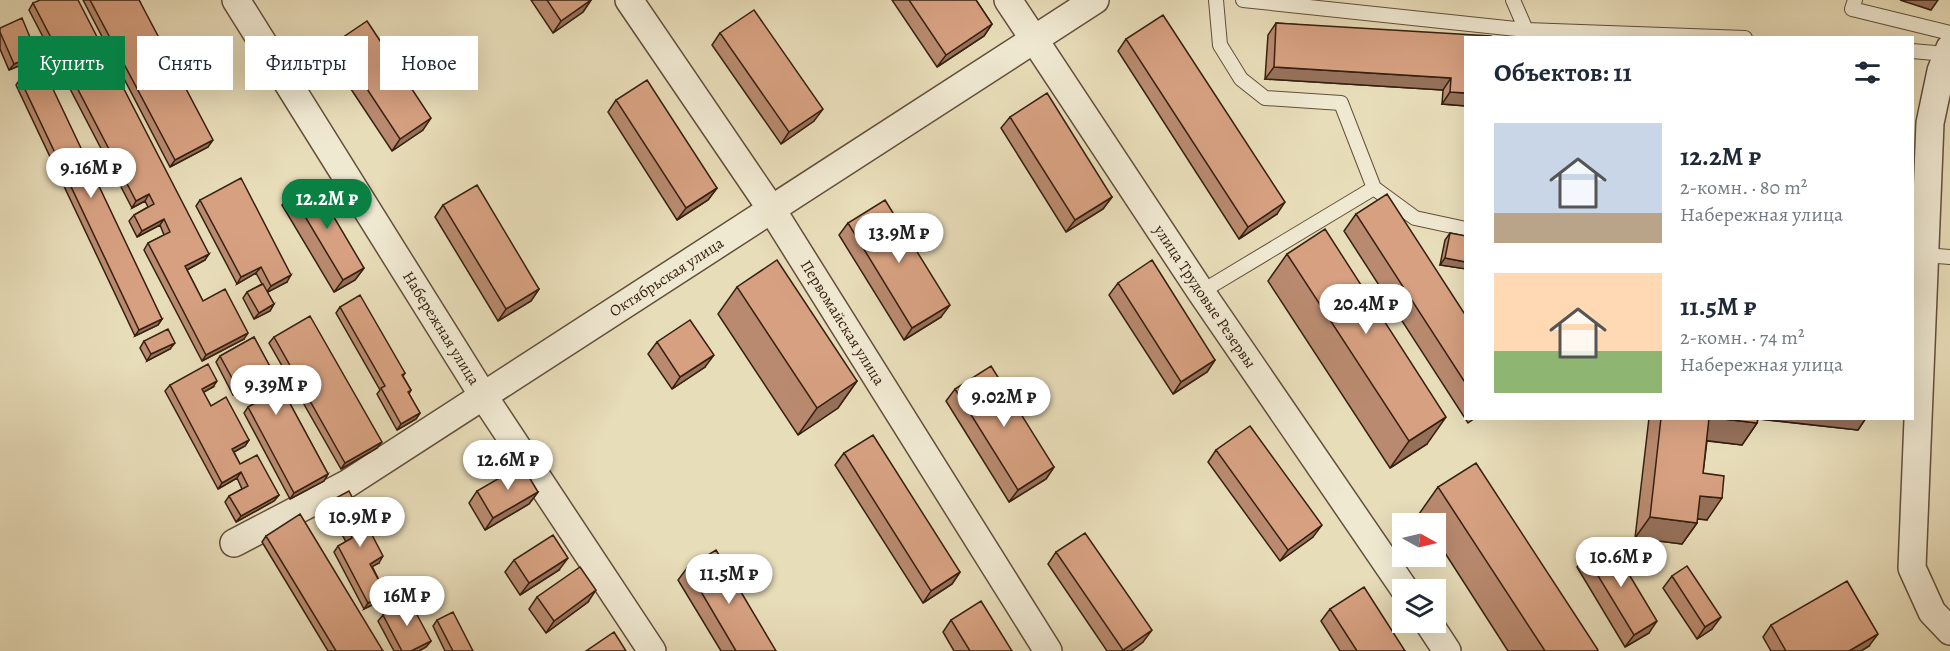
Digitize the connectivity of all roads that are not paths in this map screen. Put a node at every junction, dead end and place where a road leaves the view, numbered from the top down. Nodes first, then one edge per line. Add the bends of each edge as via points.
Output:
1 (236, 0) edge
2 (629, 0) edge
3 (1008, 0) edge
4 (1095, 0) edge
5 (1216, 0) edge
6 (1246, 0) edge
7 (1513, 0) edge
8 (1855, 0) edge
9 (1526, 30) junction
10 (1690, 36) edge
11 (1033, 40) junction
12 (1949, 45) edge
13 (1914, 51) edge
14 (1920, 178) edge
15 (1374, 188) junction
16 (772, 210) junction
17 (1464, 229) edge
18 (1937, 256) edge
19 (1201, 292) junction
20 (484, 397) junction
21 (234, 543) dead end
22 (1397, 579) edge
23 (1950, 631) edge
24 (1435, 633) edge
25 (1950, 645) edge
26 (652, 651) edge
27 (1048, 651) edge
28 (1447, 651) edge
29 (1941, 651) edge

1 - 20 street, Набережная улица
2 - 16 street, Первомайская улица
3 - 11 street, улица Трудовые Резервы
4 - 11 street, Октябрьская улица
5 - 15 lane via 1220,45 1241,79 1265,98 1341,103
6 - 9 lane
7 - 9 lane
8 - 12 lane via 1852,9
9 - 10 lane
11 - 16 street, Октябрьская улица
11 - 19 street, улица Трудовые Резервы
12 - 13 lane
12 - 14 street
14 - 18 street
15 - 17 lane via 1416,218
15 - 19 lane
16 - 20 street, Октябрьская улица
16 - 27 street, Первомайская улица
18 - 23 street via 1912,568 1932,612
19 - 22 street, улица Трудовые Резервы
20 - 21 street, Октябрьская улица via 347,484
20 - 26 street, Набережная улица
24 - 28 street
25 - 29 street

